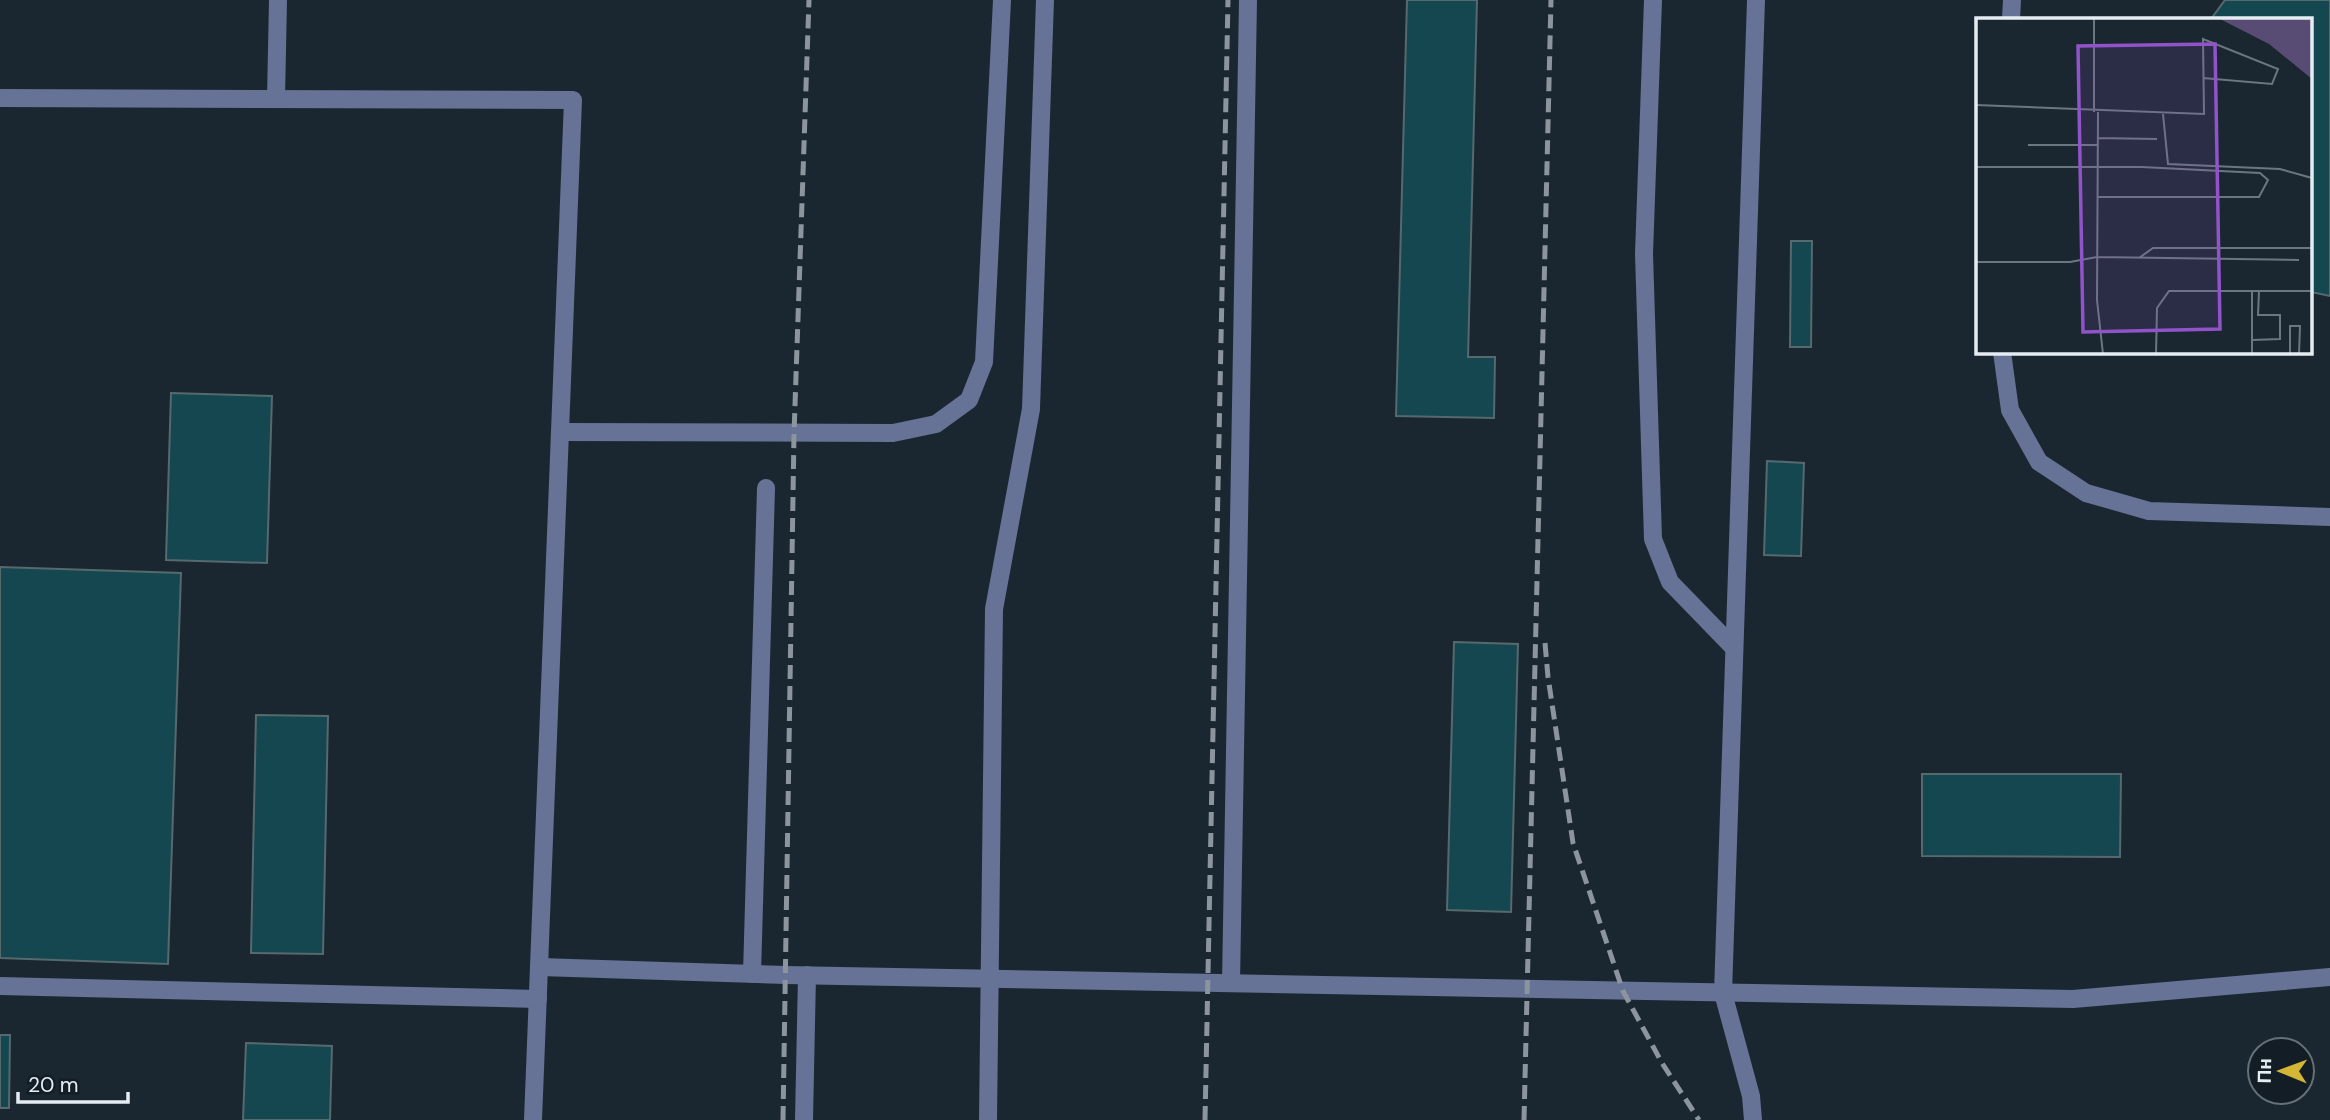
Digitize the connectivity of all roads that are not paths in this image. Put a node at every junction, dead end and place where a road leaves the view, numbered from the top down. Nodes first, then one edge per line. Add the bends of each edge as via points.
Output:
1 (278, 0) edge
2 (1002, 0) edge
3 (1045, 0) edge
4 (1248, 0) edge
5 (1653, 0) edge
6 (1756, 0) edge
7 (2012, 0) edge
8 (2011, 18) edge
9 (0, 98) edge
10 (276, 99) junction
11 (2002, 354) edge
12 (561, 432) junction
13 (766, 488) dead end
14 (2330, 517) edge
15 (1734, 648) junction
16 (540, 967) junction
17 (752, 974) junction
18 (807, 975) junction
19 (2330, 977) edge
20 (991, 978) junction
21 (1231, 983) junction
22 (0, 986) edge
23 (1723, 993) junction
24 (538, 999) junction
25 (533, 1120) edge
26 (804, 1120) edge
27 (988, 1120) edge
28 (1753, 1120) edge

1 - 10 lane
2 - 12 lane via 984,362 969,400 936,424 892,433
3 - 20 lane via 1031,409 994,609
4 - 21 lane
5 - 15 lane via 1644,254 1653,539 1670,582
6 - 15 lane
7 - 8 lane
9 - 10 lane
10 - 12 lane via 573,100
11 - 14 lane via 2010,410 2039,462 2086,494 2149,511
12 - 16 lane
13 - 17 lane
15 - 23 lane
16 - 17 lane
16 - 24 lane
17 - 18 lane
18 - 20 lane
18 - 26 lane
19 - 23 lane via 2073,999
20 - 21 lane
20 - 27 lane
21 - 23 lane
22 - 24 lane
23 - 28 lane
24 - 25 lane

